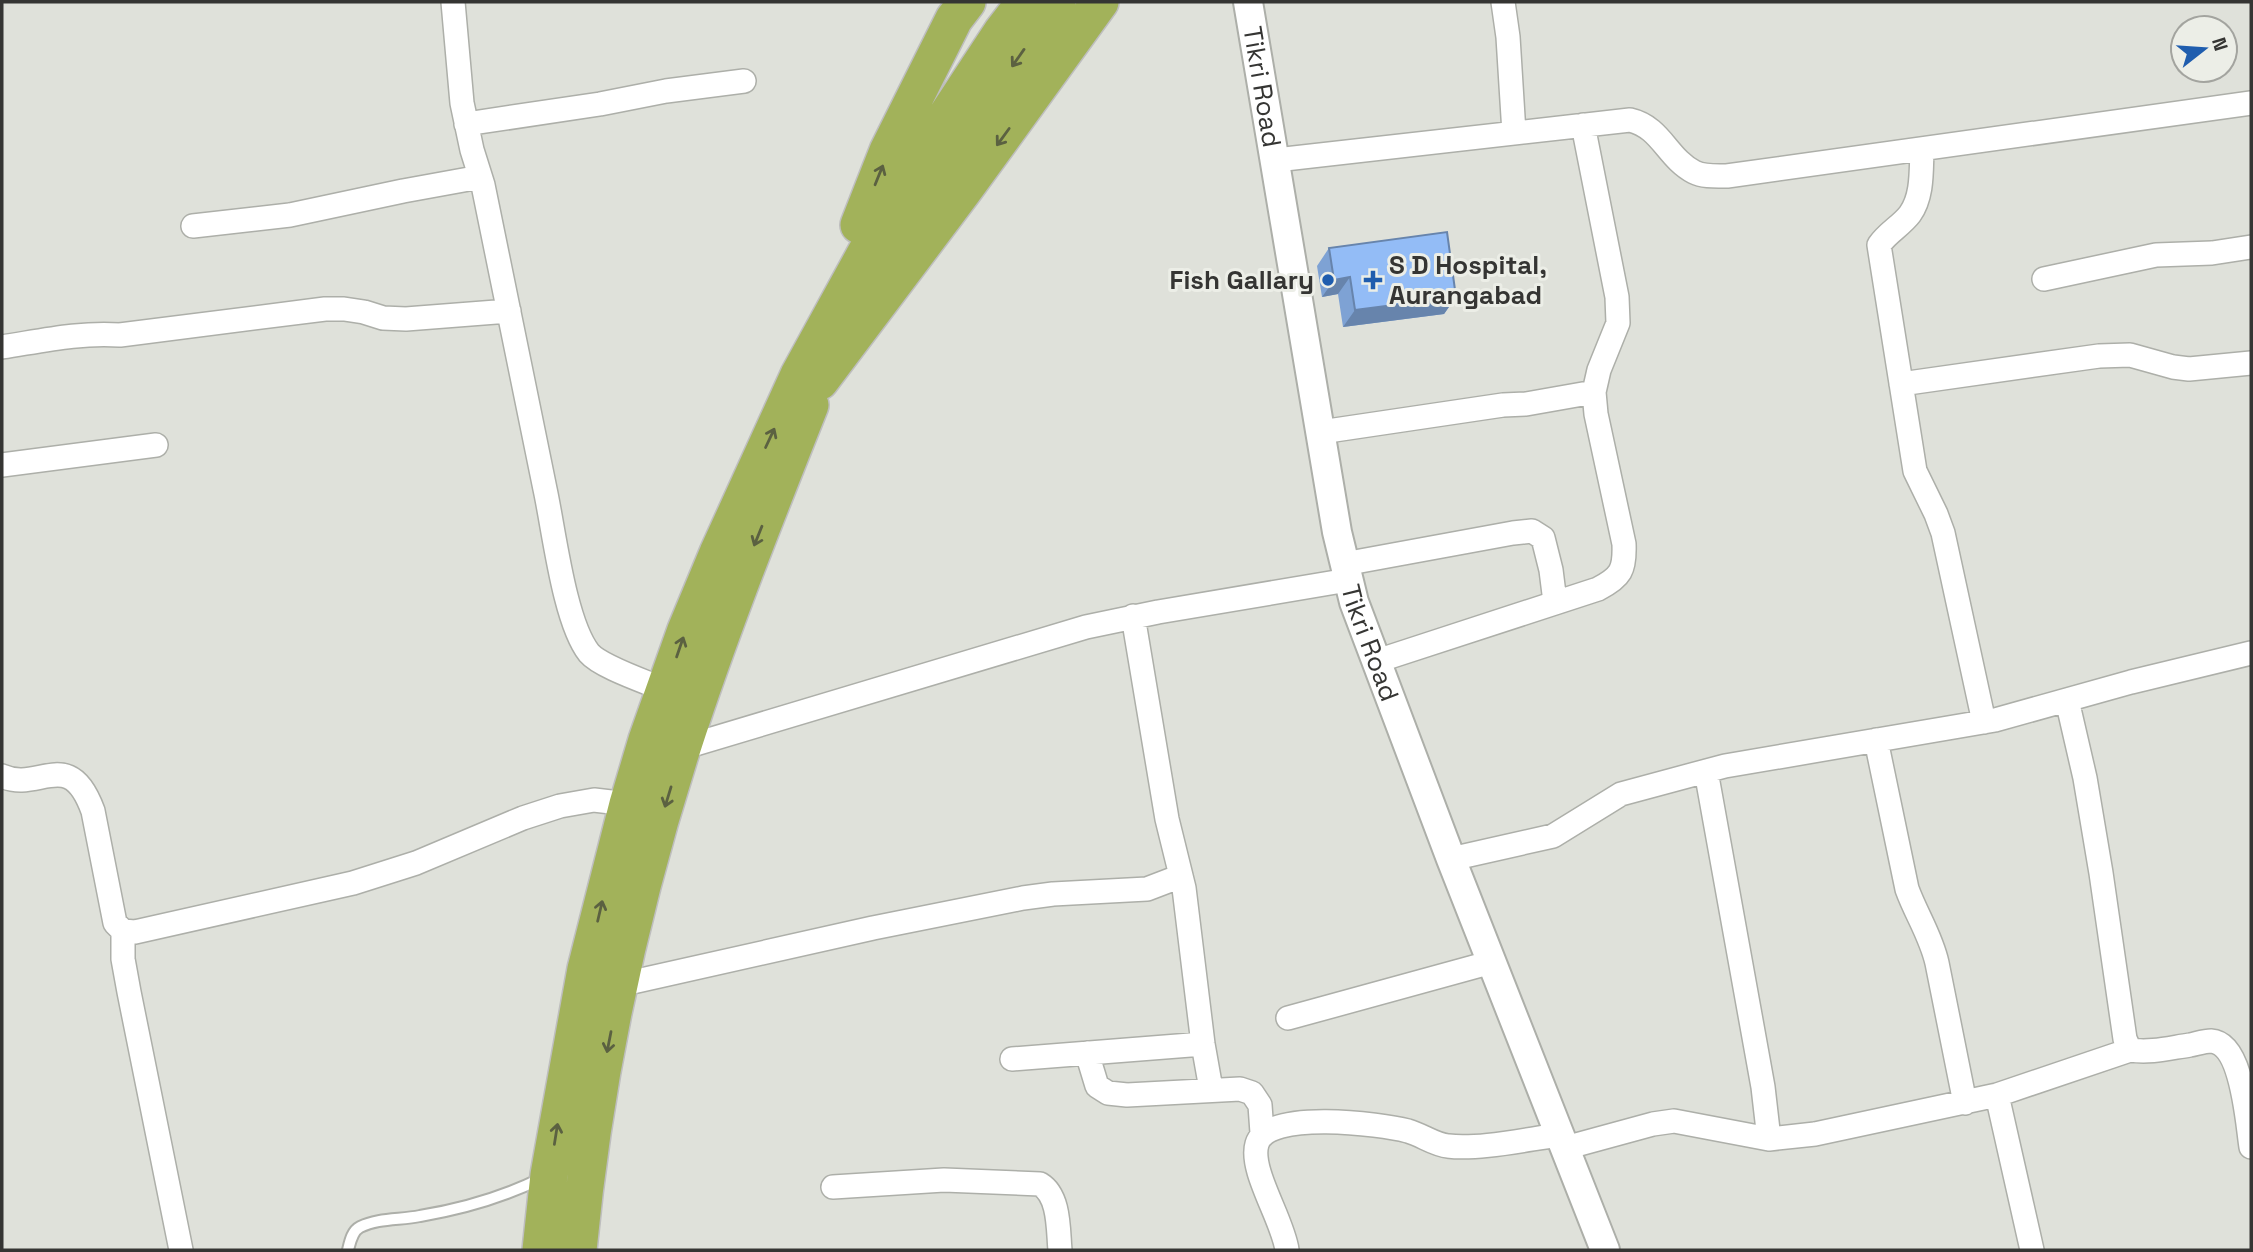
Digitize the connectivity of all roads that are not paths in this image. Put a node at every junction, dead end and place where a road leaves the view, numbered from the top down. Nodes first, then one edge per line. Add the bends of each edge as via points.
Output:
1 (453, 2) edge
2 (967, 2) edge
3 (1025, 2) edge
4 (1057, 2) edge
5 (1100, 2) edge
6 (1248, 2) edge
7 (1503, 2) edge
8 (744, 81) dead end
9 (2251, 103) edge
10 (466, 124) junction
11 (1583, 125) junction
12 (1514, 133) junction
13 (1922, 149) junction
14 (1276, 160) junction
15 (480, 177) junction
16 (193, 226) dead end
17 (2251, 247) edge
18 (2043, 279) dead end
19 (509, 311) junction
20 (2, 347) edge
21 (2251, 363) edge
22 (809, 378) junction
23 (1901, 384) junction
24 (1594, 392) junction
25 (1321, 432) junction
26 (156, 445) dead end
27 (2, 466) edge
28 (1346, 572) junction
29 (1555, 602) junction
30 (1133, 616) junction
31 (2251, 653) edge
32 (1377, 662) junction
33 (665, 690) junction
34 (2067, 700) junction
35 (1984, 722) junction
36 (1876, 740) junction
37 (682, 748) junction
38 (1706, 771) junction
39 (2, 776) edge
40 (628, 804) junction
41 (1451, 859) junction
42 (1181, 876) junction
43 (123, 931) junction
44 (1492, 962) junction
45 (619, 985) junction
46 (1288, 1018) dead end
47 (1203, 1044) junction
48 (2130, 1050) junction
49 (1087, 1053) junction
50 (1012, 1059) dead end
51 (1211, 1089) junction
52 (1997, 1095) junction
53 (1965, 1103) junction
54 (1262, 1133) junction
55 (1769, 1139) junction
56 (1562, 1141) junction
57 (2251, 1147) edge
58 (549, 1175) junction
59 (832, 1187) dead end
60 (181, 1250) edge
61 (348, 1250) edge
62 (541, 1250) edge
63 (578, 1250) edge
64 (1060, 1250) edge
65 (1287, 1250) edge
66 (1605, 1250) edge
67 (2032, 1250) edge

1 - 10 street
22 -> 2 highway via 888,151 954,19
3 - 22 highway via 913,167
4 -> 22 highway
5 -> 22 highway via 963,191
6 - 14 street, Tikri Road
7 - 12 street
8 - 10 street
9 - 13 street
10 - 15 street
11 - 12 street
11 - 13 street via 1642,122 1677,159 1694,172 1709,176
11 - 24 street via 1617,297 1618,323
12 - 14 street
13 - 23 street via 1920,183 1911,213 1879,245
14 - 25 street, Tikri Road
15 - 16 street via 303,213
15 - 19 street
17 - 18 street via 2156,255
19 - 20 street via 406,319 325,309
19 - 33 street via 556,550 580,636 590,654 602,663
21 - 23 street via 2189,369 2130,355 2099,356
33 -> 22 highway via 718,553
22 -> 37 highway
23 - 35 street via 1915,471 1942,533
24 - 25 street
24 - 29 street via 1625,563 1616,580
25 - 28 street, Tikri Road
26 - 27 street
28 - 29 street via 1532,531 1543,538
28 - 30 street
28 - 32 street, Tikri Road
29 - 32 street
30 - 37 street
30 - 42 street
31 - 34 street
32 - 41 street, Tikri Road
33 - 40 highway
34 - 35 street
34 - 48 street via 2085,778
35 - 36 street
36 - 38 street
36 - 53 street via 1907,889 1932,941
37 -> 45 highway
38 - 41 street via 1621,794 1553,836
38 - 55 street
39 - 43 street via 10,780 65,776 87,794 111,909
40 - 43 street via 594,800 560,806 353,883 146,930
58 -> 40 highway via 586,969
41 - 44 street, Tikri Road
42 - 45 street via 1147,889 1023,898
42 - 47 street
43 - 60 street via 125,970
44 - 46 street
44 - 56 street, Tikri Road
45 -> 63 highway via 583,1193
47 - 49 street
47 - 51 street
48 - 52 street
48 - 57 street via 2146,1052 2212,1041 2225,1046 2240,1079
49 - 50 street
49 - 51 street via 1097,1086 1108,1093
51 - 54 street via 1252,1093 1260,1105
52 - 53 street
52 - 67 street
53 - 55 street
54 - 56 street via 1319,1121 1390,1127 1445,1146
54 - 65 street via 1256,1145 1261,1180
55 - 56 street via 1674,1121
56 - 66 street, Tikri Road
58 - 61 lane via 471,1206 357,1228
58 - 62 highway
59 - 64 street via 944,1180 1041,1184 1053,1200

